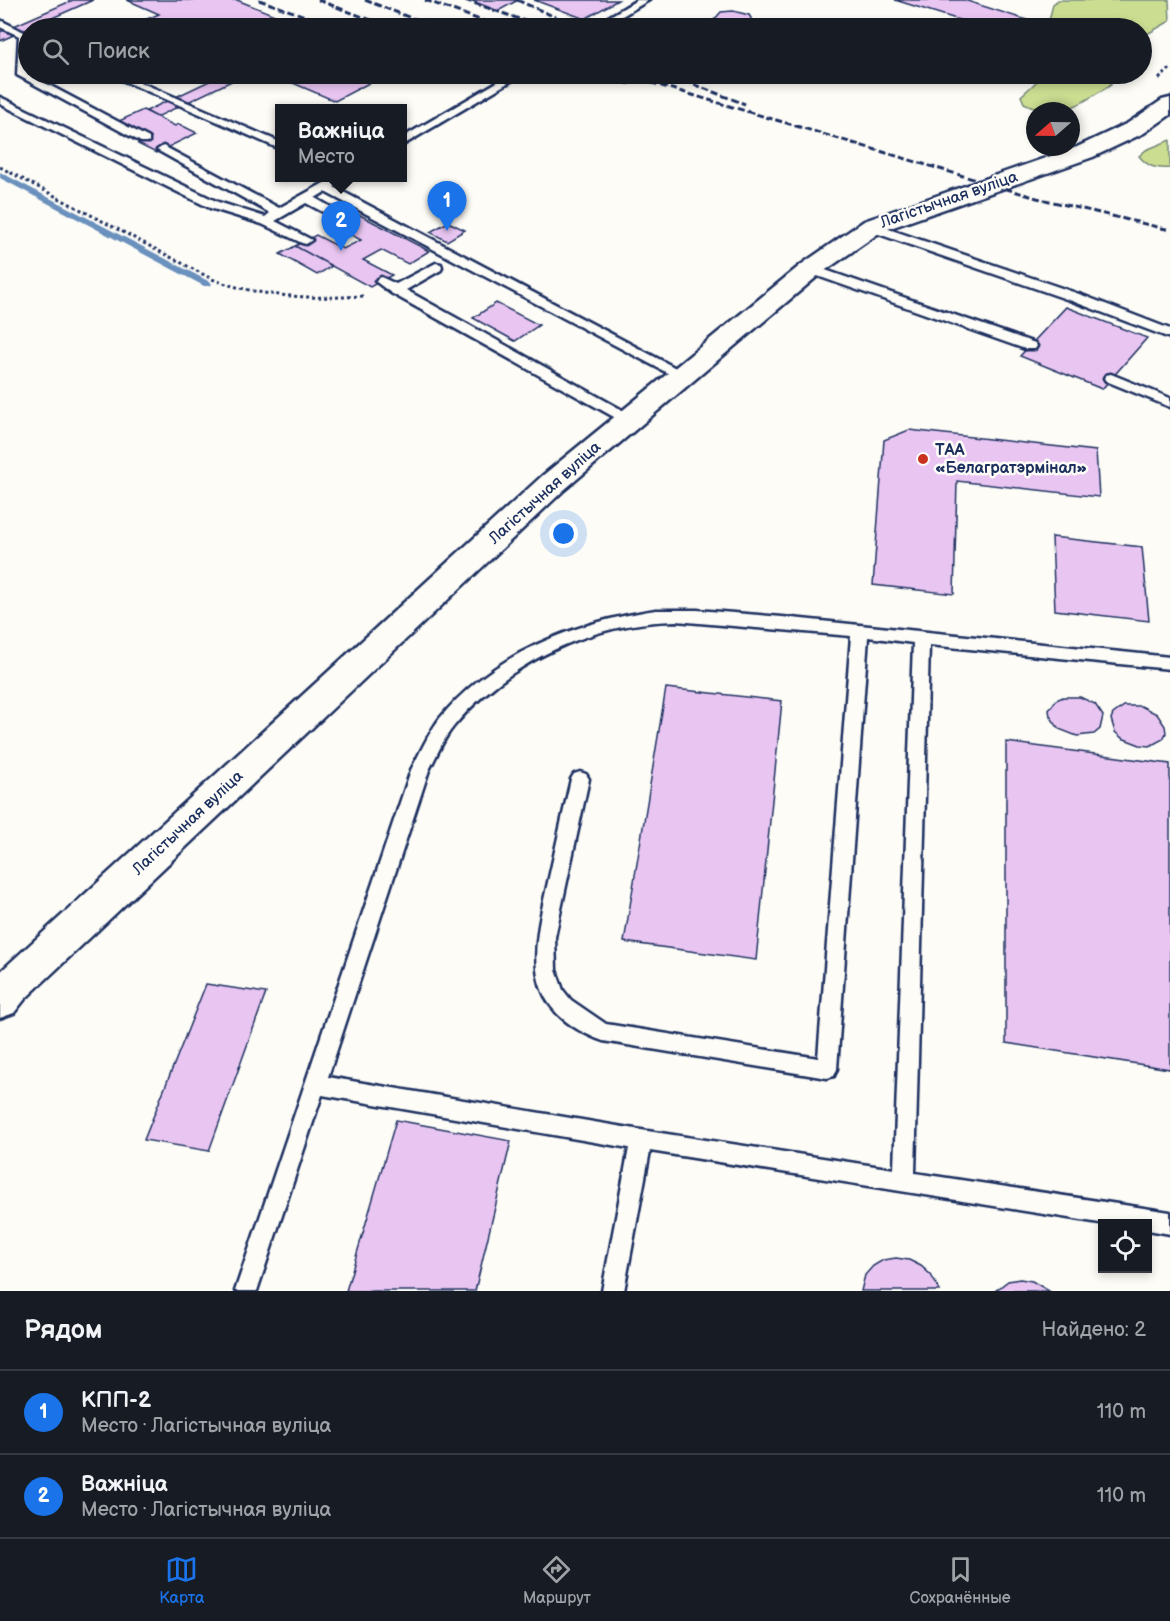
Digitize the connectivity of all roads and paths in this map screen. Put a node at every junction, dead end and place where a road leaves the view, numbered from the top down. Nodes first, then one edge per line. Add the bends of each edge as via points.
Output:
1 (644, 0) edge
2 (612, 18) edge
3 (0, 23) edge
4 (18, 31) edge
5 (41, 84) edge
6 (137, 84) edge
7 (501, 84) edge
8 (0, 100) edge
9 (1170, 105) edge
10 (407, 138) edge
11 (145, 140) dead end
12 (275, 144) edge
13 (163, 150) dead end
14 (0, 167) edge
15 (332, 182) edge
16 (324, 187) junction
17 (306, 198) junction
18 (279, 213) junction
19 (344, 218) dead end
20 (266, 221) junction
21 (871, 227) junction
22 (306, 240) dead end
23 (455, 256) junction
24 (419, 257) dead end
25 (436, 267) junction
26 (812, 269) junction
27 (381, 281) dead end
28 (396, 290) junction
29 (1170, 334) edge
30 (1030, 346) dead end
31 (682, 375) junction
32 (1111, 378) dead end
33 (1170, 403) edge
34 (628, 419) junction
35 (860, 630) junction
36 (921, 638) junction
37 (1170, 663) edge
38 (580, 779) dead end
39 (0, 1001) edge
40 (315, 1084) junction
41 (641, 1140) junction
42 (904, 1182) junction
43 (1170, 1223) edge
44 (246, 1291) edge
45 (614, 1291) edge

1 - 2 lane
3 - 4 lane
5 - 11 lane
6 - 12 lane
7 - 10 lane
8 - 20 lane via 214,205
9 - 21 street, Лагістычная вуліца via 1136,128 1085,152
13 - 18 lane
14 - 28 path via 236,290 313,300
15 - 16 lane
16 - 17 lane
16 - 23 lane
17 - 18 lane
17 - 19 lane
18 - 20 lane
20 - 22 lane
21 - 26 street, Лагістычная вуліца
21 - 29 lane
23 - 25 lane
23 - 31 lane
24 - 25 lane
25 - 28 lane
26 - 30 lane
26 - 31 street, Лагістычная вуліца
27 - 28 lane
28 - 34 lane
31 - 34 street, Лагістычная вуліца
32 - 33 lane
34 - 39 street, Лагістычная вуліца via 536,500
35 - 36 lane
35 - 38 lane via 827,1069 603,1032 579,1021 558,1003 547,980 543,957
35 - 40 lane via 656,616 569,638 495,676 446,724 420,770
36 - 37 lane
36 - 42 lane
40 - 41 lane
40 - 44 lane
41 - 42 lane
41 - 45 lane
42 - 43 lane

